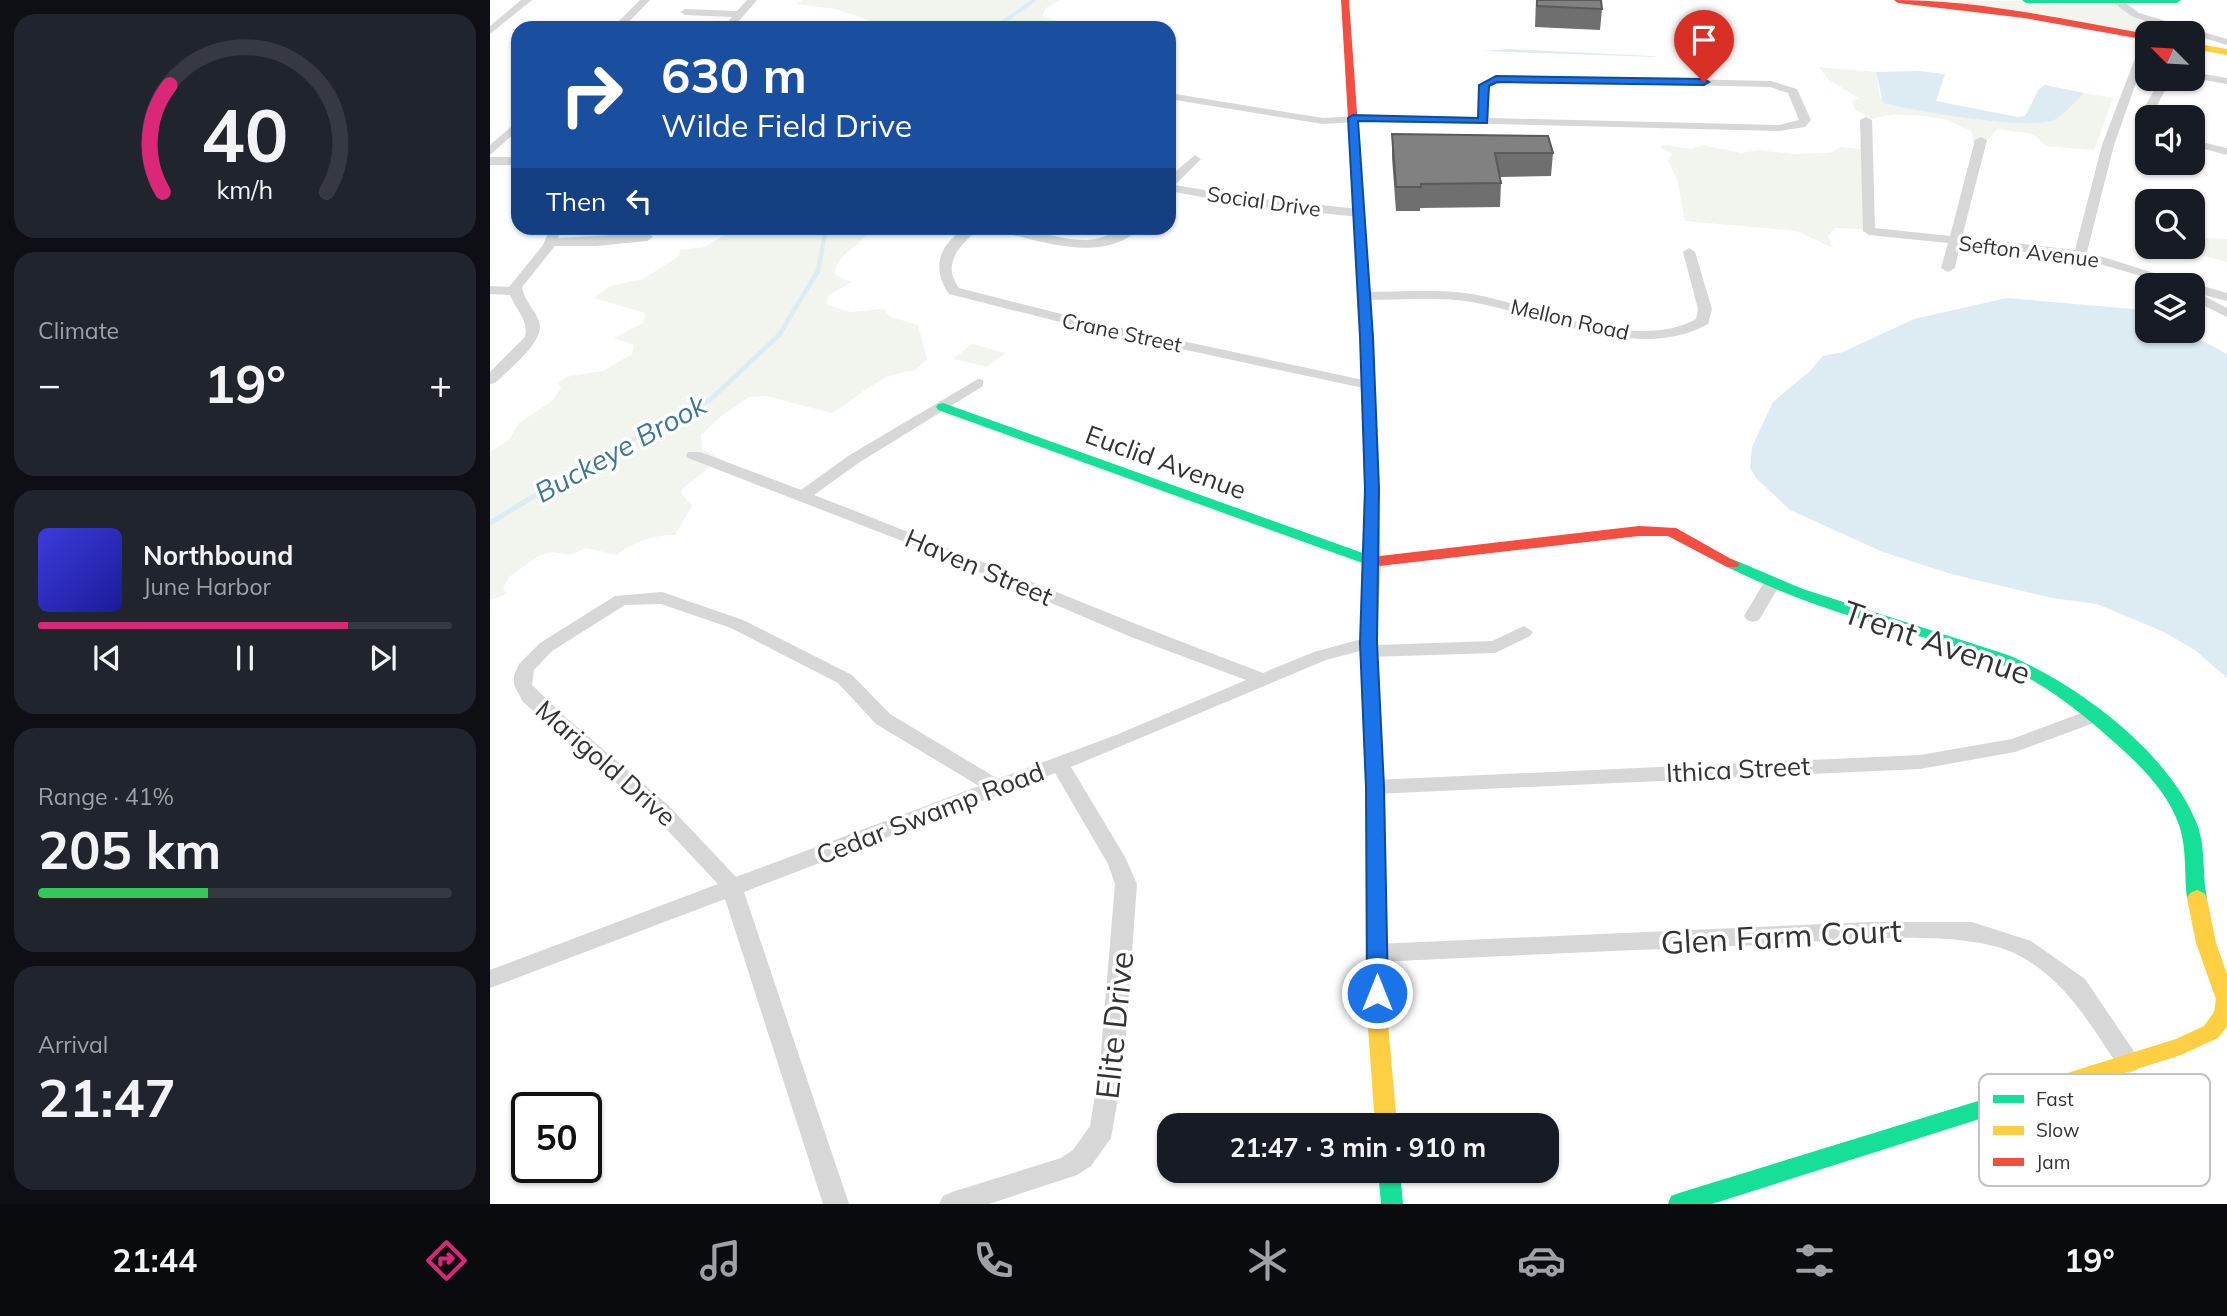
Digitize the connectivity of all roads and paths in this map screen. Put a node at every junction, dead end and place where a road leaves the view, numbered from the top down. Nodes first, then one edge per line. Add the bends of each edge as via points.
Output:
1 (527, 0) edge
2 (645, 0) edge
3 (752, 0) edge
4 (1338, 0) edge
5 (1345, 0) edge
6 (1898, 0) edge
7 (1949, 0) edge
8 (2026, 0) edge
9 (2162, 0) edge
10 (2177, 0) edge
11 (2118, 2) junction
12 (685, 12) dead end
13 (739, 14) junction
14 (2048, 20) junction
15 (2154, 20) joint
16 (624, 21) edge
17 (734, 21) edge
18 (490, 31) edge
19 (2135, 35) edge
20 (2227, 42) edge
21 (2205, 48) edge
22 (2227, 52) edge
23 (2135, 72) edge
24 (2205, 77) edge
25 (2227, 81) edge
26 (1176, 97) edge
27 (1353, 118) junction
28 (1866, 120) dead end
29 (1483, 121) junction
30 (511, 131) edge
31 (1981, 140) dead end
32 (2205, 146) edge
33 (490, 152) edge
34 (2227, 152) edge
35 (1195, 159) dead end
36 (490, 161) edge
37 (511, 161) edge
38 (1176, 183) edge
39 (1176, 190) edge
40 (1359, 213) junction
41 (554, 235) edge
42 (965, 235) edge
43 (1038, 235) edge
44 (1122, 235) edge
45 (647, 237) dead end
46 (552, 242) junction
47 (1956, 242) junction
48 (1689, 252) dead end
49 (2080, 254) junction
50 (1948, 268) dead end
51 (2142, 273) edge
52 (490, 290) edge
53 (515, 291) junction
54 (2205, 291) edge
55 (1364, 296) junction
56 (2227, 297) edge
57 (2205, 301) edge
58 (2227, 313) edge
59 (490, 380) edge
60 (978, 383) dead end
61 (1368, 385) junction
62 (943, 407) junction
63 (694, 455) dead end
64 (803, 496) junction
65 (1373, 562) junction
66 (1772, 583) junction
67 (1753, 616) dead end
68 (1524, 632) dead end
69 (1369, 647) junction
70 (1263, 680) junction
71 (2095, 715) junction
72 (1059, 764) junction
73 (1375, 787) junction
74 (997, 788) junction
75 (731, 887) junction
76 (1377, 953) junction
77 (490, 979) edge
78 (2129, 1063) junction
79 (2094, 1074) edge
80 (1979, 1110) edge
81 (1385, 1113) edge
82 (1390, 1183) edge
83 (836, 1204) edge
84 (952, 1204) edge
85 (1392, 1204) edge
86 (1679, 1204) edge

1 - 18 street
2 - 16 street
3 - 13 street
4 - 5 street
5 - 27 main road
6 - 14 main road
7 - 14 main road
8 - 11 main road
9 - 10 main road
9 - 11 main road
11 - 15 street via 2128,11
12 - 13 street
13 - 17 street
14 - 19 main road
15 - 20 street
21 - 22 main road
23 - 49 street via 2104,154
24 - 25 street
26 - 27 street via 1323,121
27 - 29 street
27 - 40 main road
28 - 47 street, Sefton Avenue via 1869,231
29 - 29 street via 1484,85 1505,78 1771,83 1793,91 1805,120 1801,125 1779,128
30 - 33 street
31 - 47 street
32 - 34 street
35 - 38 street, Social Drive
36 - 37 street
39 - 40 street, Social Drive
40 - 55 main road
41 - 46 street
42 - 61 street, Crane Street via 951,247 943,271 954,291 1046,316
43 - 44 street via 1087,244 1108,243
45 - 46 street
46 - 53 street
47 - 49 street, Sefton Avenue
47 - 50 street
48 - 55 street, Mellon Road via 1705,309 1703,321 1674,334 1591,328 1467,298
49 - 51 street, Sefton Avenue
52 - 53 street
53 - 59 street via 536,330
54 - 56 street
55 - 61 main road
57 - 58 street
60 - 62 street
61 - 65 main road
62 - 64 street
62 - 65 main road, Euclid Avenue
63 - 64 street, Haven Street
64 - 70 street, Haven Street via 1137,634
65 - 66 main road, Trent Avenue via 1660,530
65 - 69 main road
66 - 67 street
66 - 71 main road, Trent Avenue via 1994,655 2045,680
68 - 69 street, Cedar Swamp Road via 1495,648
69 - 70 street, Cedar Swamp Road via 1320,656
69 - 73 main road
70 - 72 street, Cedar Swamp Road
71 - 73 street, Ithica Street via 2015,745 1920,762
71 - 78 main road, Trent Avenue via 2158,775 2188,823 2206,943 2226,999 2224,1016 2211,1032
72 - 74 street, Cedar Swamp Road
72 - 84 street, Elite Drive via 1126,884 1102,1130 1082,1158 1068,1167
73 - 76 main road
74 - 75 street, Cedar Swamp Road
74 - 75 street, Marigold Drive via 883,719 845,679 820,665 737,624 678,602 650,597 621,600 538,654 525,668 523,685 566,731 702,848
75 - 77 street, Cedar Swamp Road
75 - 83 street
76 - 78 street, Glen Farm Court via 1870,931 1972,931 2023,947 2077,986
76 - 81 main road
78 - 79 main road, Trent Avenue
80 - 86 main road, Trent Avenue
82 - 85 main road

